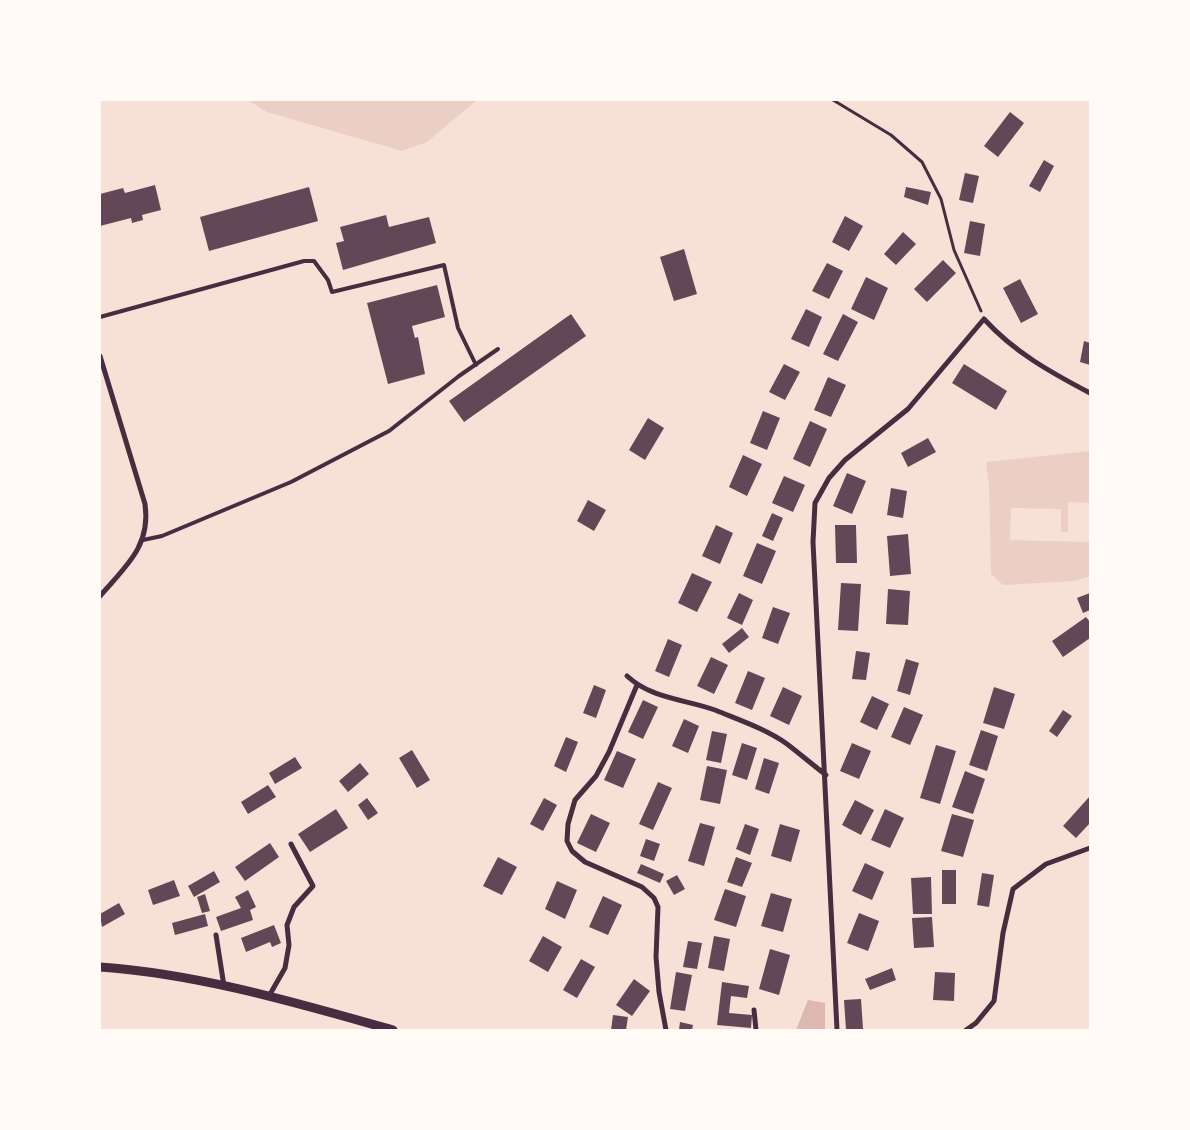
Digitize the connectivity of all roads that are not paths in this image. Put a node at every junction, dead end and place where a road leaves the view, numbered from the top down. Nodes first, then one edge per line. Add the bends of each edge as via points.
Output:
1 (100, 317) edge
2 (498, 349) dead end
3 (100, 356) edge
4 (476, 364) junction
5 (1090, 393) edge
6 (143, 540) junction
7 (100, 596) edge
8 (627, 676) dead end
9 (637, 685) junction
10 (826, 775) junction
11 (291, 844) dead end
12 (1090, 848) edge
13 (216, 935) dead end
14 (100, 967) edge
15 (224, 986) junction
16 (269, 996) junction
17 (754, 1010) dead end
18 (393, 1030) edge
19 (666, 1030) edge
20 (756, 1030) edge
21 (837, 1030) edge
22 (966, 1030) edge

1 - 4 lane via 304,261 314,261 321,267 332,292 444,265 458,328
2 - 4 lane
3 - 6 street via 145,504 147,520
4 - 6 lane via 389,431 291,482 162,536
5 - 10 street via 1039,366 1001,338 984,318 908,409 845,460 828,478 815,503 813,542
6 - 7 street
8 - 9 street
9 - 10 street via 664,698 712,709 762,729 786,743
9 - 19 street via 596,776 576,800 568,824 568,841 572,852 585,862 642,887 654,898 658,907 656,957 659,992
10 - 21 street
11 - 16 street via 313,886 294,907 287,925 289,945 285,968
12 - 22 street via 1046,864 1013,889 1003,933 994,1002
13 - 15 street
14 - 15 street via 134,969
15 - 16 street
16 - 18 street
17 - 20 street

